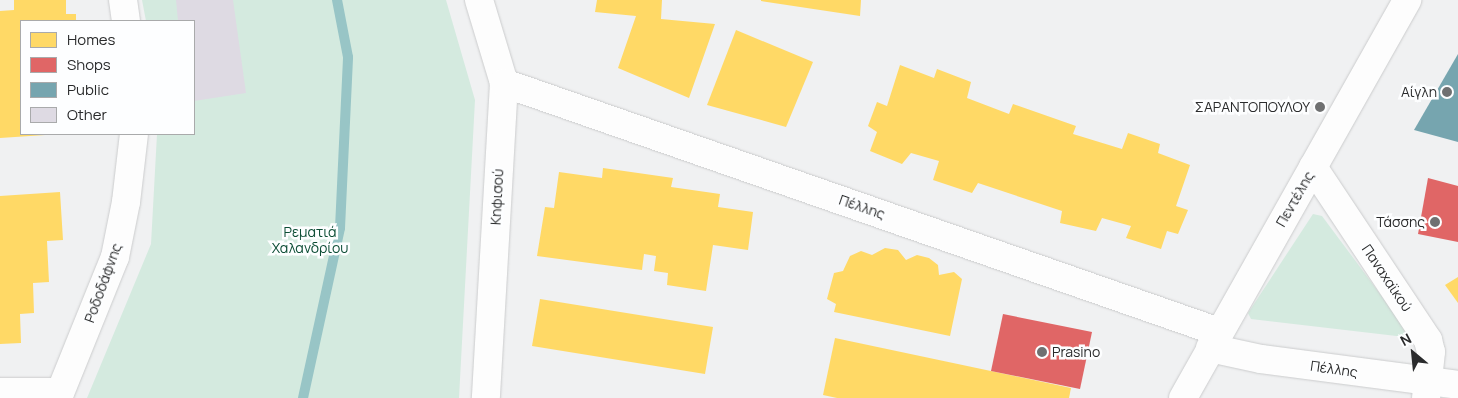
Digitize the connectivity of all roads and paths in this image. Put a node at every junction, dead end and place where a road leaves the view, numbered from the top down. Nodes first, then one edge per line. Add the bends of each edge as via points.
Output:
1 (123, 0) edge
2 (479, 0) edge
3 (1407, 0) edge
4 (126, 20) edge
5 (504, 83) junction
6 (134, 135) edge
7 (1313, 167) junction
8 (1215, 340) junction
9 (1458, 385) edge
10 (1427, 390) edge
11 (0, 392) edge
12 (59, 395) edge
13 (486, 398) edge
14 (1183, 398) edge

1 - 4 street
2 - 5 street, Κηφισού
3 - 7 street, Πεντέλης
5 - 8 street, Πέλλης
5 - 13 street, Κηφισού
6 - 12 street, Ροδοδάφνης via 115,257
7 - 8 street, Πεντέλης
7 - 10 street, Παναχαϊκού via 1428,340 1431,352
8 - 10 street, Πέλλης
8 - 14 street, Πεντέλης
9 - 10 street, Πέλλης
11 - 12 street

